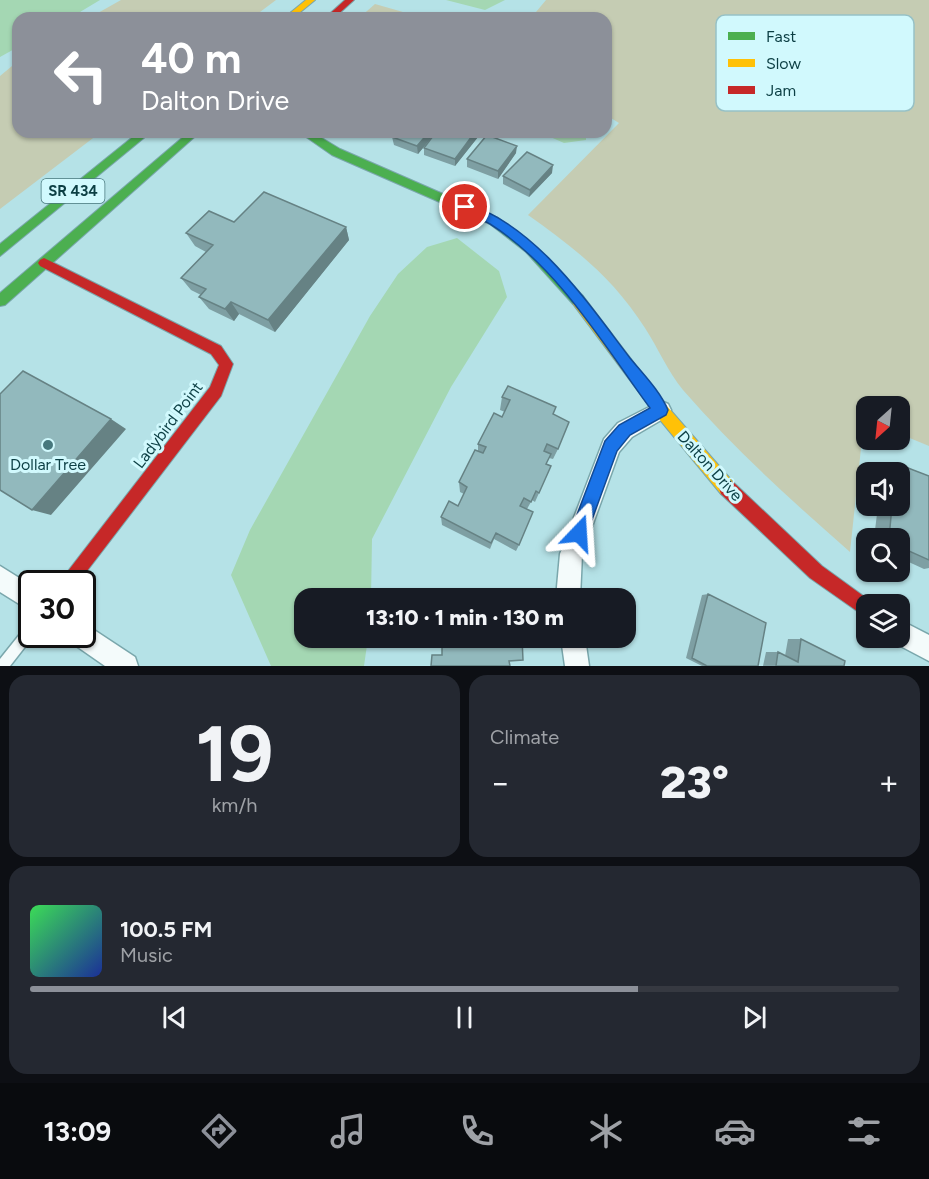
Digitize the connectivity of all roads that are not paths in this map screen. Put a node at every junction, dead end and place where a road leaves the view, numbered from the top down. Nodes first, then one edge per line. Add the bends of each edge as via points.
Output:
1 (311, 0) edge
2 (350, 0) edge
3 (296, 12) edge
4 (336, 12) edge
5 (139, 138) edge
6 (188, 138) edge
7 (314, 138) edge
8 (40, 218) junction
9 (0, 251) edge
10 (0, 262) edge
11 (44, 263) junction
12 (0, 301) edge
13 (661, 410) junction
14 (77, 570) edge
15 (0, 578) edge
16 (569, 588) edge
17 (18, 590) edge
18 (856, 601) edge
19 (910, 638) edge
20 (96, 645) edge
21 (18, 646) edge
22 (574, 648) edge
23 (929, 649) edge
24 (2, 666) edge
25 (126, 666) edge
26 (577, 666) edge

1 - 3 street
2 - 4 street
5 - 8 street, SR 434
6 - 11 street, SR 434
7 - 13 street, Dalton Drive via 336,152 494,221 530,249 571,291
8 - 9 street, SR 434
8 - 10 street
11 - 12 street, SR 434
11 - 14 street, Ladybird Point via 216,350 226,364 216,391
13 - 16 street via 624,430 611,446 571,554
13 - 18 street, Dalton Drive via 718,480 816,572
15 - 17 street
19 - 23 street
20 - 25 street
21 - 24 lane
22 - 26 street

